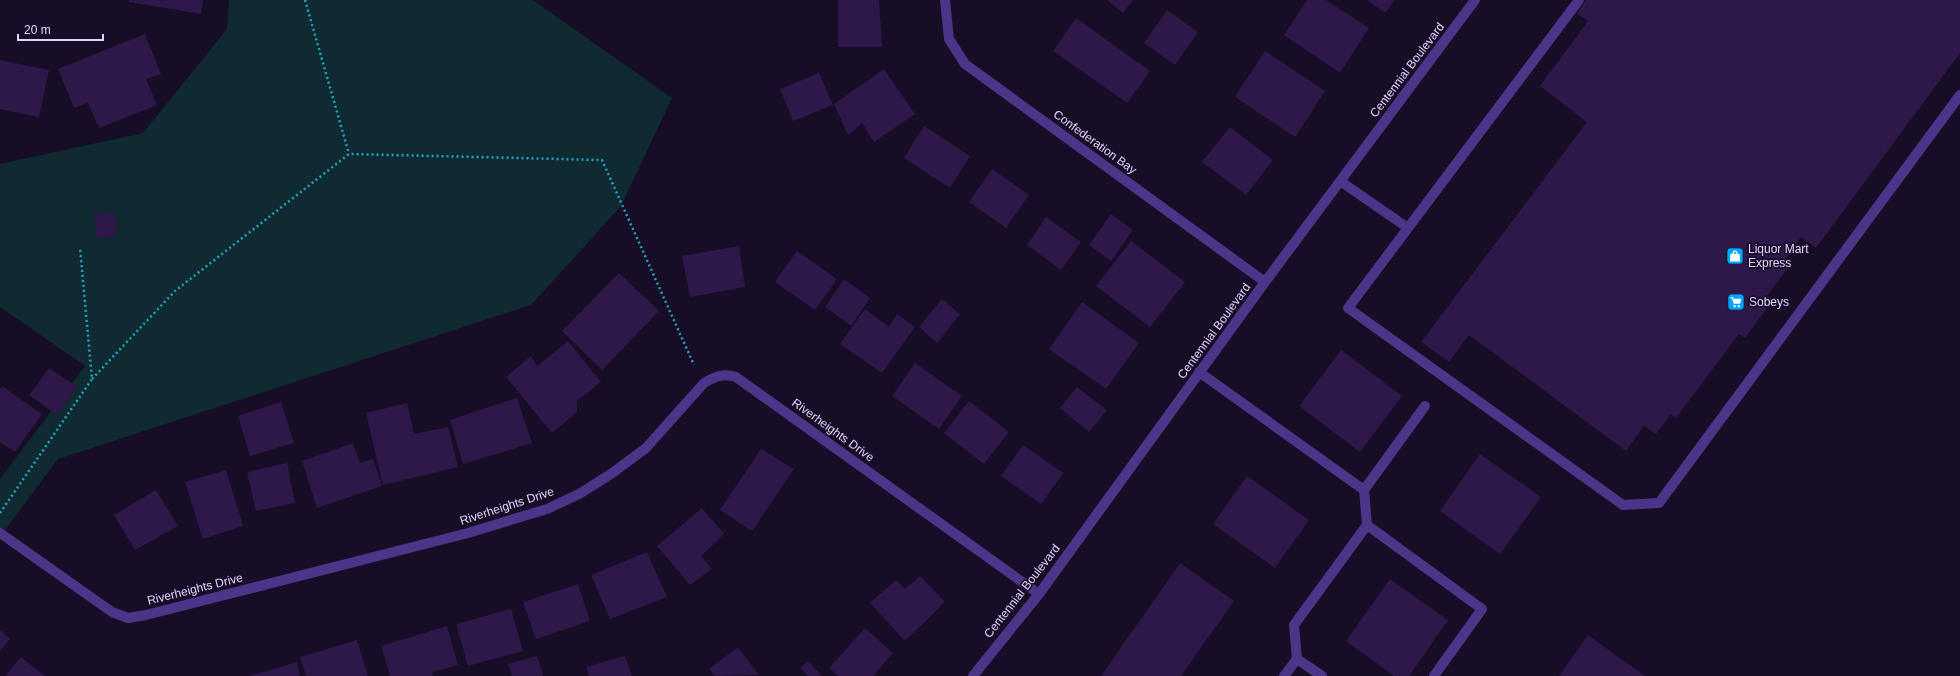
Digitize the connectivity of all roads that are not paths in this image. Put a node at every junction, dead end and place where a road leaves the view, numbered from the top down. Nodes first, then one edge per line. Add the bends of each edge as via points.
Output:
1 (945, 0) edge
2 (1475, 0) edge
3 (1579, 0) edge
4 (1960, 95) edge
5 (1340, 181) junction
6 (1408, 228) junction
7 (1266, 282) junction
8 (1200, 372) junction
9 (1425, 406) dead end
10 (1364, 490) junction
11 (1367, 525) junction
12 (0, 533) edge
13 (1039, 594) junction
14 (1297, 659) junction
15 (973, 676) edge
16 (1284, 676) edge
17 (1322, 676) edge
18 (1434, 676) edge

1 - 7 street, Confederation Bay via 949,39 965,64
2 - 5 street, Centennial Boulevard
3 - 6 street
4 - 6 street via 1659,503 1623,505 1348,308
5 - 6 street
5 - 7 street, Centennial Boulevard
7 - 8 street, Centennial Boulevard
8 - 10 street
8 - 13 street, Centennial Boulevard
9 - 10 street
10 - 11 street
11 - 14 street via 1294,625
11 - 18 street via 1482,609
12 - 13 street, Riverheights Drive via 112,612 128,618 146,616 468,533 547,509 579,494 646,448 704,383 716,376 727,374 736,377
13 - 15 street, Centennial Boulevard
14 - 16 street
14 - 17 street

